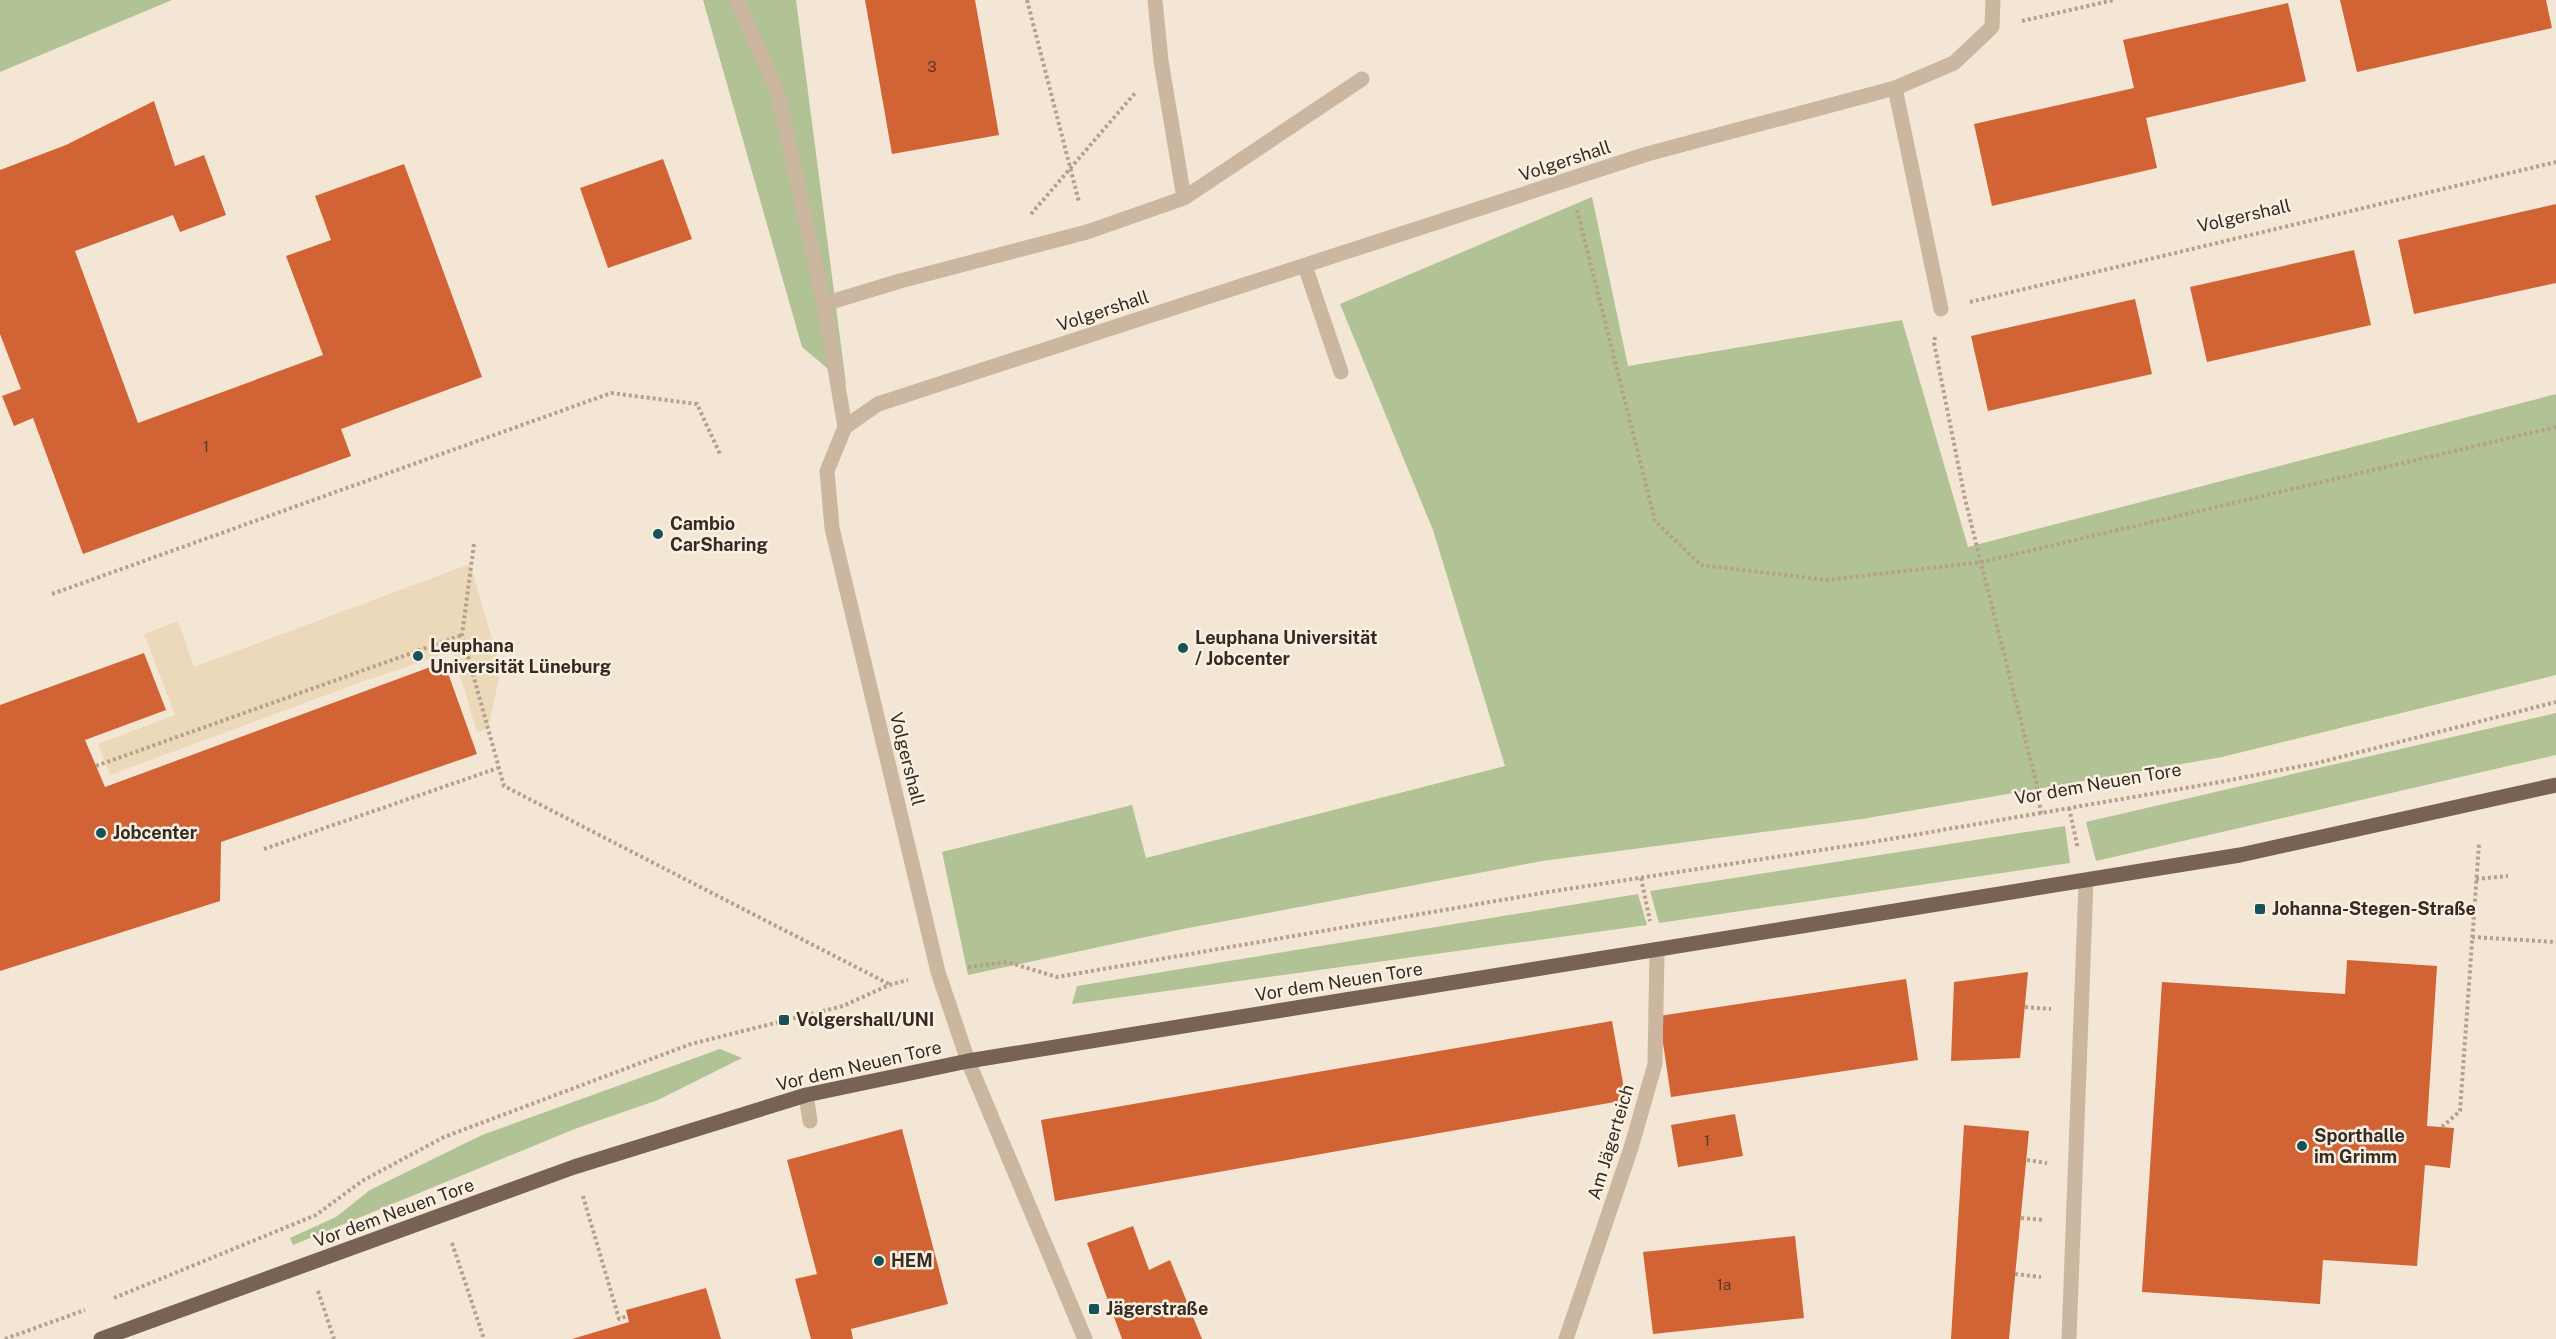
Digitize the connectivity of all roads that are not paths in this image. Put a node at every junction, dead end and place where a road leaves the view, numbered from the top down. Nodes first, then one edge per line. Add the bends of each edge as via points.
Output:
1 (737, 0) edge
2 (1155, 0) edge
3 (1993, 0) edge
4 (1362, 79) dead end
5 (1895, 88) junction
6 (1184, 198) junction
7 (1305, 266) junction
8 (824, 304) junction
9 (1941, 309) road end
10 (1341, 372) dead end
11 (845, 427) junction
12 (2556, 785) edge
13 (2086, 882) junction
14 (1657, 951) junction
15 (968, 1061) junction
16 (806, 1095) junction
17 (810, 1121) dead end
18 (101, 1339) edge
19 (1085, 1339) edge
20 (1566, 1339) edge
21 (2069, 1339) edge

1 - 8 street via 778,94
2 - 6 street
3 - 5 street, Volgershall via 1992,27 1954,63
4 - 6 street
5 - 7 street, Volgershall via 1647,154
5 - 9 street
6 - 8 street via 1087,232
7 - 10 street
7 - 11 street, Volgershall via 878,404
8 - 11 street
11 - 15 street, Volgershall via 827,471 832,528 938,972
12 - 13 main road, Vor dem Neuen Tore via 2240,855
13 - 14 main road, Vor dem Neuen Tore
13 - 21 street
14 - 15 main road, Vor dem Neuen Tore
14 - 20 street, Am Jägerteich via 1654,1064 1631,1148
15 - 16 main road, Vor dem Neuen Tore
15 - 19 street
16 - 17 street
16 - 18 main road, Vor dem Neuen Tore via 574,1167

